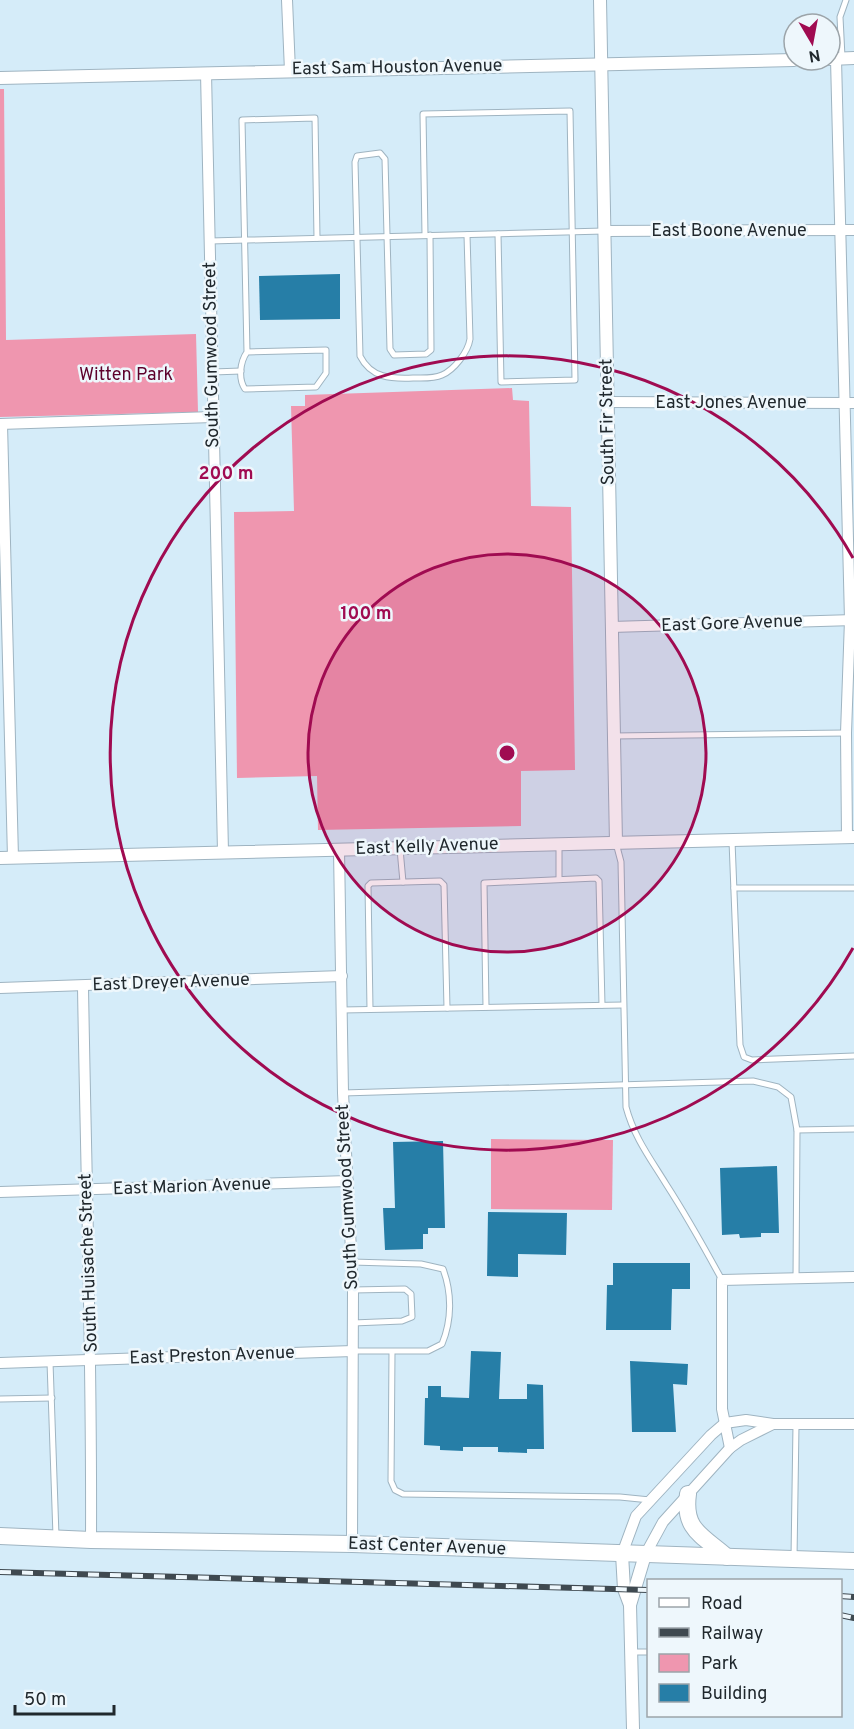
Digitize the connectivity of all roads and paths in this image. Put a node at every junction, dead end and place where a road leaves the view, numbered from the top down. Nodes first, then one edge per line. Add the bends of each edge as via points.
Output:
1 (287, 0) edge
2 (600, 0) edge
3 (782, 60) edge
4 (601, 64) junction
5 (290, 71) junction
6 (840, 72) edge
7 (206, 73) junction
8 (0, 78) edge
9 (854, 230) edge
10 (605, 231) junction
11 (840, 231) junction
12 (572, 232) junction
13 (498, 234) junction
14 (467, 235) junction
15 (387, 236) junction
16 (427, 236) junction
17 (357, 237) junction
18 (317, 238) junction
19 (245, 240) junction
20 (210, 241) junction
21 (247, 352) junction
22 (241, 371) junction
23 (212, 372) junction
24 (608, 402) junction
25 (849, 403) edge
26 (213, 417) junction
27 (1, 424) edge
28 (852, 620) edge
29 (611, 627) junction
30 (846, 732) junction
31 (614, 736) junction
32 (850, 837) edge
33 (732, 841) junction
34 (559, 843) junction
35 (616, 843) junction
36 (400, 849) junction
37 (339, 850) junction
38 (223, 852) junction
39 (6, 858) edge
40 (559, 879) junction
41 (403, 882) junction
42 (734, 888) junction
43 (854, 888) edge
44 (342, 976) junction
45 (83, 987) junction
46 (0, 988) edge
47 (602, 1005) junction
48 (623, 1005) junction
49 (486, 1007) junction
50 (447, 1008) junction
51 (370, 1009) junction
52 (342, 1010) junction
53 (854, 1056) edge
54 (624, 1086) junction
55 (343, 1093) junction
56 (854, 1129) edge
57 (797, 1130) junction
58 (348, 1181) junction
59 (86, 1191) junction
60 (0, 1192) edge
61 (352, 1263) junction
62 (854, 1277) edge
63 (796, 1279) junction
64 (722, 1280) junction
65 (353, 1290) junction
66 (353, 1323) junction
67 (353, 1351) junction
68 (392, 1352) junction
69 (92, 1360) junction
70 (50, 1362) junction
71 (0, 1363) edge
72 (52, 1398) junction
73 (0, 1399) edge
74 (725, 1423) junction
75 (773, 1424) junction
76 (854, 1424) edge
77 (796, 1425) junction
78 (730, 1448) junction
79 (688, 1494) junction
80 (652, 1500) junction
81 (0, 1536) edge
82 (56, 1537) junction
83 (92, 1540) junction
84 (352, 1544) junction
85 (622, 1554) junction
86 (645, 1555) junction
87 (727, 1557) junction
88 (794, 1559) junction
89 (854, 1561) edge
90 (630, 1605) junction
91 (630, 1652) junction
92 (647, 1652) edge
93 (633, 1729) edge

1 - 5 street
2 - 4 street, South Fir Street
3 - 4 street, East Sam Houston Avenue
4 - 5 street, East Sam Houston Avenue
4 - 10 street, South Fir Street
5 - 7 street, East Sam Houston Avenue
6 - 11 street
7 - 8 street, East Sam Houston Avenue
7 - 20 street, South Gumwood Street
9 - 11 street, East Boone Avenue
10 - 11 street, East Boone Avenue
10 - 12 lane
10 - 24 street, South Fir Street
11 - 25 street
12 - 13 lane
12 - 13 lane via 575,380 501,382
12 - 16 lane via 570,111 423,114
13 - 14 lane
14 - 16 lane
14 - 17 lane via 469,345 449,370 433,378 384,378 363,360
15 - 16 lane
15 - 16 lane via 390,349 396,356 426,354 431,350
15 - 17 lane
15 - 17 lane via 385,159 381,153 360,154 355,159
17 - 18 lane
18 - 19 lane
18 - 19 lane via 315,118 242,120
19 - 20 lane
19 - 21 lane
20 - 23 street, South Gumwood Street
21 - 22 lane
21 - 22 lane via 326,350 326,373 316,387 247,389 242,386
22 - 23 lane
23 - 26 street, South Gumwood Street
24 - 25 street, East Jones Avenue
24 - 29 street, South Fir Street
25 - 28 street
26 - 27 street
26 - 38 street, South Gumwood Street
27 - 39 street
28 - 29 street, East Gore Avenue
28 - 30 street
29 - 31 street, South Fir Street
30 - 31 lane
30 - 32 street
31 - 35 street, South Fir Street
32 - 33 street, East Kelly Avenue
33 - 35 street, East Kelly Avenue
33 - 42 lane
34 - 35 street, East Kelly Avenue
34 - 36 street, East Kelly Avenue
34 - 40 lane
35 - 48 lane via 621,862
36 - 37 street, East Kelly Avenue
36 - 41 lane
37 - 38 street, East Kelly Avenue
37 - 44 street, South Gumwood Street
38 - 39 street, East Kelly Avenue
40 - 47 lane via 599,881
40 - 49 lane via 484,883
41 - 50 lane via 440,881 444,885
41 - 51 lane via 368,886
42 - 43 lane
42 - 53 lane via 740,1046 744,1057 752,1060
44 - 45 street, East Dreyer Avenue
44 - 52 street, South Gumwood Street
45 - 46 street, East Dreyer Avenue
45 - 59 street, South Huisache Street
47 - 48 lane
47 - 49 lane
48 - 54 lane
49 - 50 lane
50 - 51 lane
51 - 52 lane
52 - 55 street, South Gumwood Street
54 - 55 lane
54 - 57 lane via 753,1081 778,1087 791,1097
54 - 64 lane via 626,1107 640,1144
55 - 58 street, South Gumwood Street
56 - 57 lane
57 - 63 lane
58 - 59 street, East Marion Avenue
58 - 61 street, South Gumwood Street
59 - 60 street, East Marion Avenue
59 - 69 street, South Huisache Street
61 - 65 street, South Gumwood Street
61 - 68 lane via 420,1264 443,1269 448,1282 450,1325 442,1344 428,1351
62 - 63 street
63 - 64 street
64 - 74 street
65 - 66 street, South Gumwood Street
65 - 66 lane via 405,1289 411,1294 412,1317
66 - 67 street, South Gumwood Street
67 - 68 lane
67 - 69 street, East Preston Avenue
67 - 84 street, South Gumwood Street
68 - 80 lane via 391,1481 395,1490 403,1494
69 - 70 street, East Preston Avenue
69 - 83 street, South Huisache Street
70 - 71 street, East Preston Avenue
70 - 72 lane
72 - 73 lane
72 - 82 lane
74 - 75 street via 746,1420
74 - 78 street
74 - 80 street
75 - 77 street
75 - 78 street
76 - 77 street
77 - 88 lane
78 - 79 street
79 - 86 street via 663,1522
79 - 87 main road via 687,1518 693,1528
80 - 85 street via 636,1516
81 - 82 main road, East Center Avenue
82 - 83 main road, East Center Avenue
83 - 84 main road, East Center Avenue
84 - 85 main road, East Center Avenue
85 - 86 main road, East Center Avenue
85 - 90 street via 623,1581
86 - 87 main road, East Center Avenue
86 - 90 street
87 - 88 main road, East Center Avenue
88 - 89 main road, East Center Avenue
90 - 91 street
91 - 92 lane
91 - 93 street

